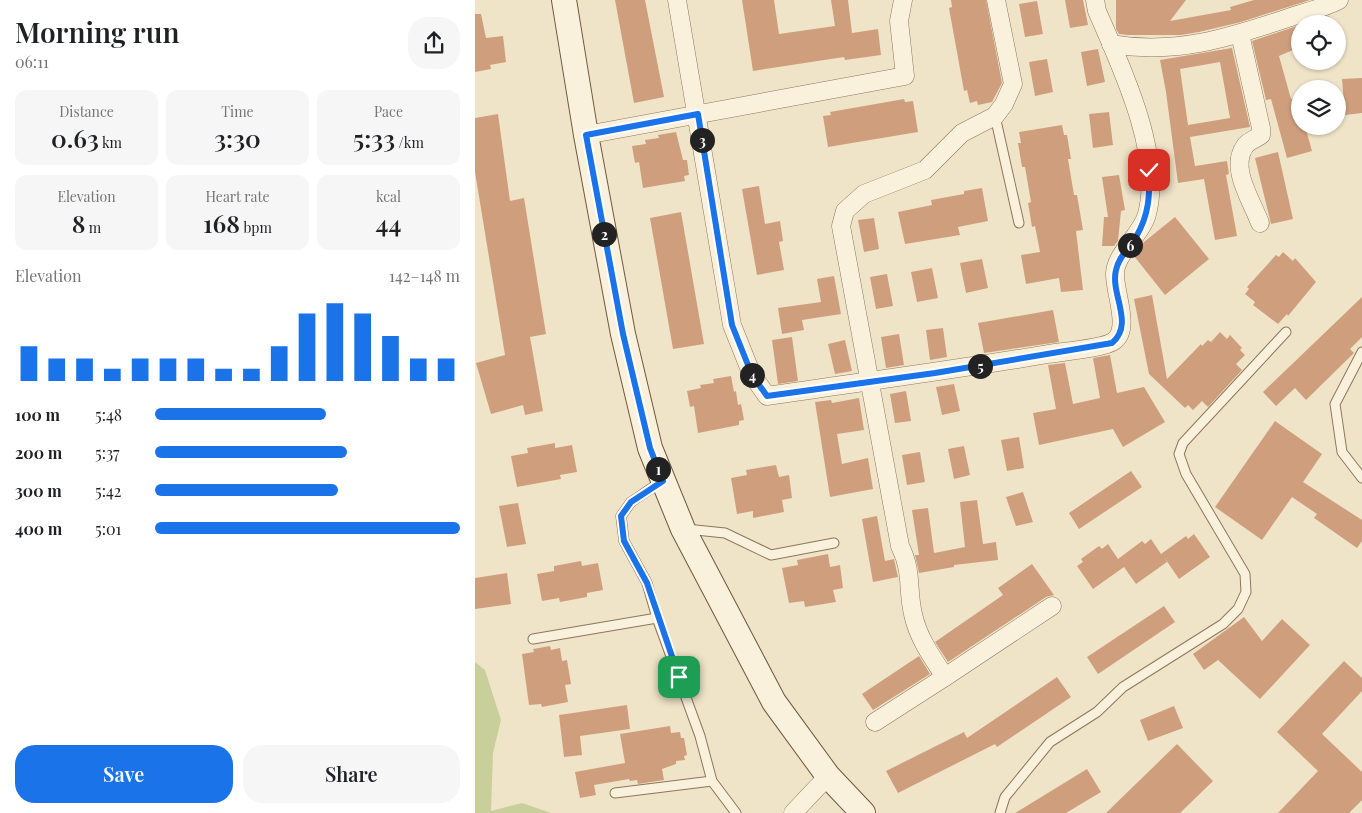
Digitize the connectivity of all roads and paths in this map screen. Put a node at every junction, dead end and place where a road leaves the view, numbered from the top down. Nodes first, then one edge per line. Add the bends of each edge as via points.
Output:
1 (564, 0) edge
2 (677, 0) edge
3 (903, 0) edge
4 (996, 0) edge
5 (1095, 0) edge
6 (1339, 0) edge
7 (1240, 34) junction
8 (1111, 44) junction
9 (698, 114) junction
10 (995, 116) junction
11 (586, 135) junction
12 (1019, 223) dead end
13 (1260, 223) dead end
14 (1286, 332) dead end
15 (1362, 352) edge
16 (869, 381) junction
17 (1362, 478) edge
18 (663, 481) junction
19 (683, 529) junction
20 (834, 543) dead end
21 (1052, 606) dead end
22 (657, 618) junction
23 (533, 639) dead end
24 (945, 677) junction
25 (875, 722) dead end
26 (828, 776) junction
27 (712, 781) junction
28 (615, 793) dead end
29 (736, 813) edge
30 (793, 813) edge
31 (863, 813) edge
32 (1000, 813) edge

1 - 11 main road
2 - 9 street
3 - 9 street via 899,21 905,76
4 - 10 street via 1013,84
5 - 8 street
6 - 7 street
7 - 8 street via 1181,47 1140,49
7 - 13 street via 1261,135 1246,144 1240,155 1239,169
8 - 16 street via 1145,134 1150,194 1147,214 1115,272 1123,326 1119,338 1112,343 1076,350
9 - 11 street
9 - 16 street via 732,325 752,375 767,396
10 - 12 lane
10 - 16 street via 962,133 925,170 864,194 845,211 841,226
11 - 18 main road via 623,334 650,448
14 - 32 lane via 1183,443 1179,454 1186,474 1245,574 1246,592 1239,609 1223,624 1123,687 1097,712 1050,742 1005,797
15 - 17 lane via 1335,404 1342,452
16 - 24 street via 900,546 911,582 913,614 922,643
18 - 19 main road
18 - 22 lane via 631,502 621,516 624,541 647,583
19 - 20 lane via 725,533 771,556
19 - 26 main road via 774,702
21 - 24 street
22 - 23 lane
22 - 27 lane via 700,736
24 - 25 street
26 - 30 street
26 - 31 main road
27 - 28 lane
27 - 29 lane

